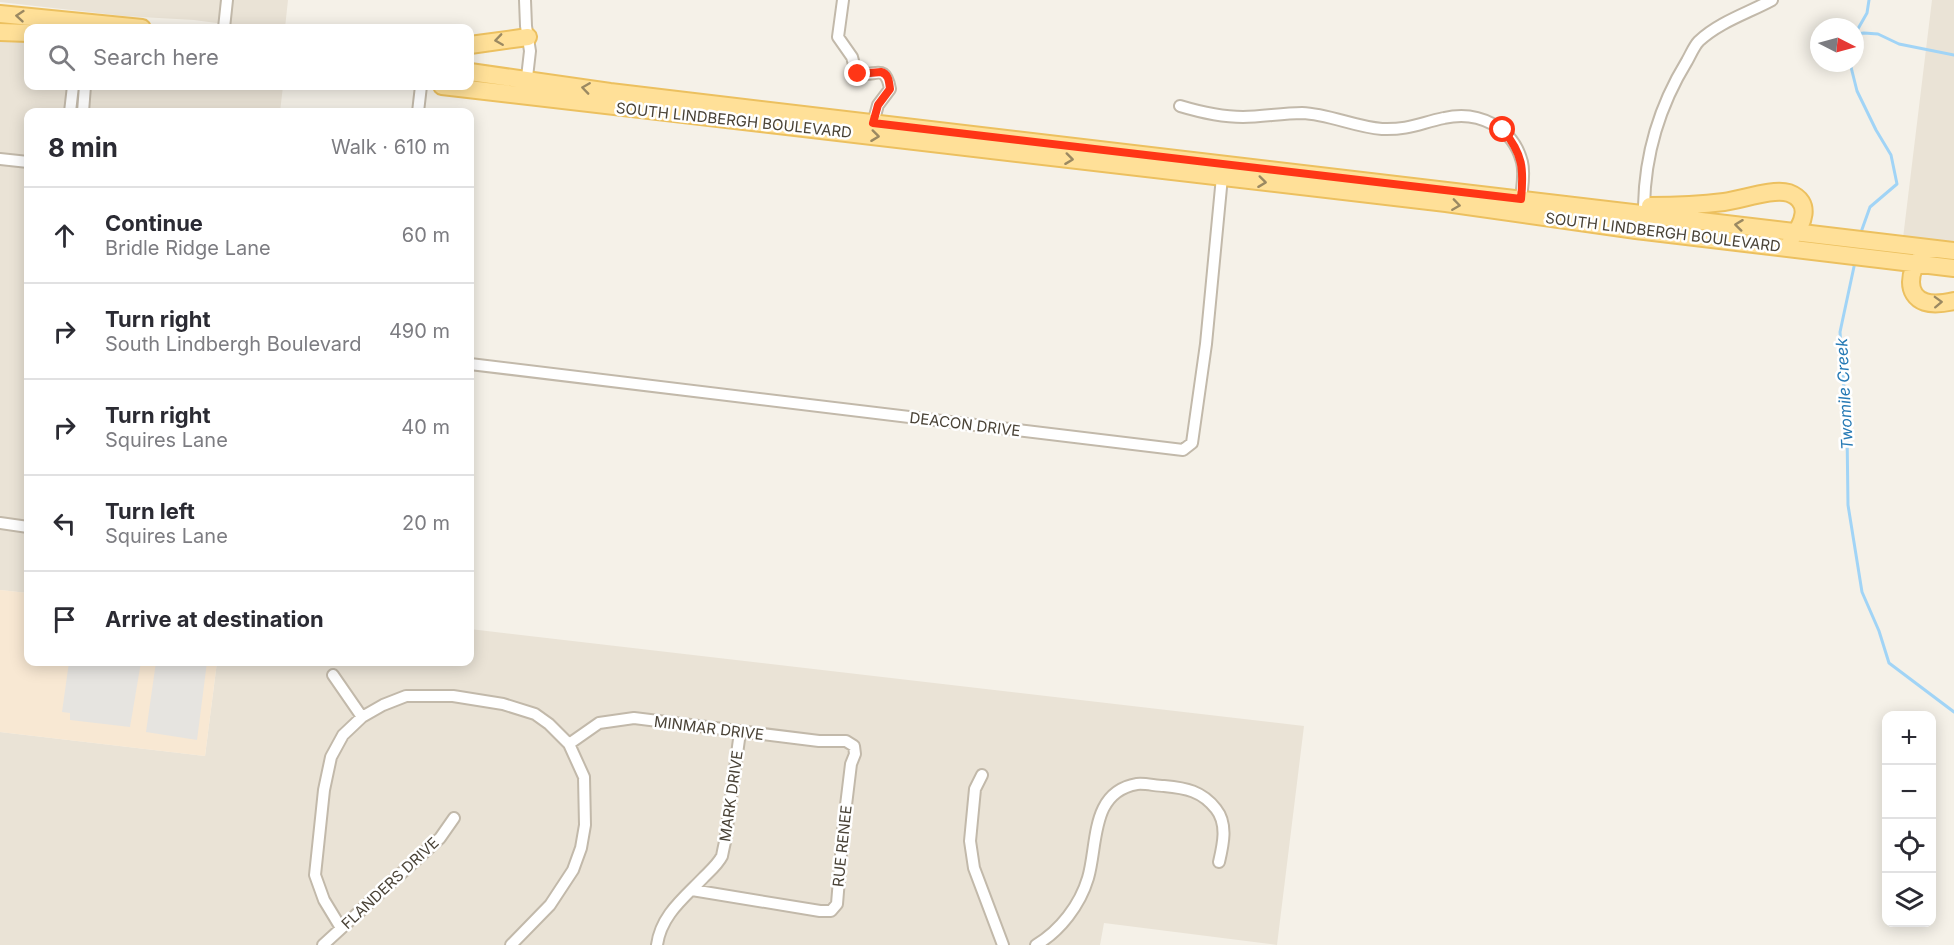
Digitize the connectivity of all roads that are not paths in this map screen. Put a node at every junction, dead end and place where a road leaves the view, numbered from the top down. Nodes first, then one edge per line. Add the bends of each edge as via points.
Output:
1 (227, 0) edge
2 (525, 0) edge
3 (843, 0) edge
4 (1772, 0) edge
5 (0, 14) edge
6 (66, 24) edge
7 (224, 24) edge
8 (0, 32) edge
9 (24, 33) edge
10 (528, 37) junction
11 (474, 44) edge
12 (474, 73) edge
13 (474, 87) edge
14 (526, 88) junction
15 (73, 90) edge
16 (85, 90) edge
17 (420, 90) edge
18 (1180, 106) dead end
19 (70, 108) edge
20 (83, 108) edge
21 (418, 108) edge
22 (873, 123) junction
23 (0, 159) edge
24 (24, 161) edge
25 (1222, 177) junction
26 (1521, 199) junction
27 (1644, 206) junction
28 (1619, 211) junction
29 (1797, 232) junction
30 (1775, 247) junction
31 (1946, 250) edge
32 (1915, 264) junction
33 (1954, 268) edge
34 (1954, 301) edge
35 (474, 364) edge
36 (0, 523) edge
37 (24, 526) edge
38 (333, 675) dead end
39 (362, 717) junction
40 (741, 732) junction
41 (569, 744) junction
42 (854, 746) joint
43 (982, 775) dead end
44 (453, 818) dead end
45 (1220, 862) dead end
46 (692, 890) junction
47 (341, 928) junction
48 (324, 945) edge
49 (511, 945) edge
50 (657, 945) edge
51 (1004, 945) edge
52 (1035, 945) edge

1 - 7 street
2 - 10 street
3 - 22 street via 838,37 852,57 856,72 881,72 888,78 890,89 878,105
4 - 27 street via 1720,26 1698,42 1676,78 1650,145
6 -> 5 main road
8 - 9 main road
10 -> 11 main road
10 - 14 street
12 - 14 main road, SOUTH LINDBERGH BOULEVARD
13 - 14 main road, SOUTH LINDBERGH BOULEVARD
22 -> 14 main road, SOUTH LINDBERGH BOULEVARD via 610,92
14 -> 25 main road, SOUTH LINDBERGH BOULEVARD
15 - 19 street
16 - 20 street
17 - 21 street
18 - 26 street via 1242,117 1303,113 1381,129 1410,128 1445,117 1475,116 1503,130 1516,148 1522,164
22 - 26 main road, SOUTH LINDBERGH BOULEVARD
23 - 24 street
25 -> 30 main road, SOUTH LINDBERGH BOULEVARD
25 - 35 street, DEACON DRIVE via 1192,443 1183,450
26 - 28 main road, SOUTH LINDBERGH BOULEVARD
27 - 28 main road
27 - 29 main road via 1727,202 1782,192 1795,196 1803,207 1804,219
29 -> 28 main road, SOUTH LINDBERGH BOULEVARD
29 - 30 main road
29 - 31 main road, SOUTH LINDBERGH BOULEVARD
30 - 32 main road, SOUTH LINDBERGH BOULEVARD
31 - 32 main road via 1923,255
32 - 33 main road, SOUTH LINDBERGH BOULEVARD
32 -> 34 main road via 1911,274 1916,297 1933,304
36 - 37 street
38 - 39 street
39 - 41 street via 406,696 484,700 535,714
39 - 47 street via 343,735 332,757 320,821 315,875
40 - 41 street, MINMAR DRIVE via 634,718 599,723
40 - 42 street, MINMAR DRIVE via 846,741
40 - 46 street, MARK DRIVE via 722,856
41 - 49 street via 584,777 585,825 581,848 573,870 550,905
42 - 46 street, RUE RENEE via 837,904 831,910
43 - 51 street via 975,789 970,841 974,868
44 - 47 street, FLANDERS DRIVE via 440,838
45 - 52 street via 1223,826 1219,812 1206,798 1187,789 1138,784 1122,789 1101,812 1088,878 1078,900 1055,930
46 - 50 street, MARK DRIVE via 664,920
47 - 48 street, FLANDERS DRIVE

